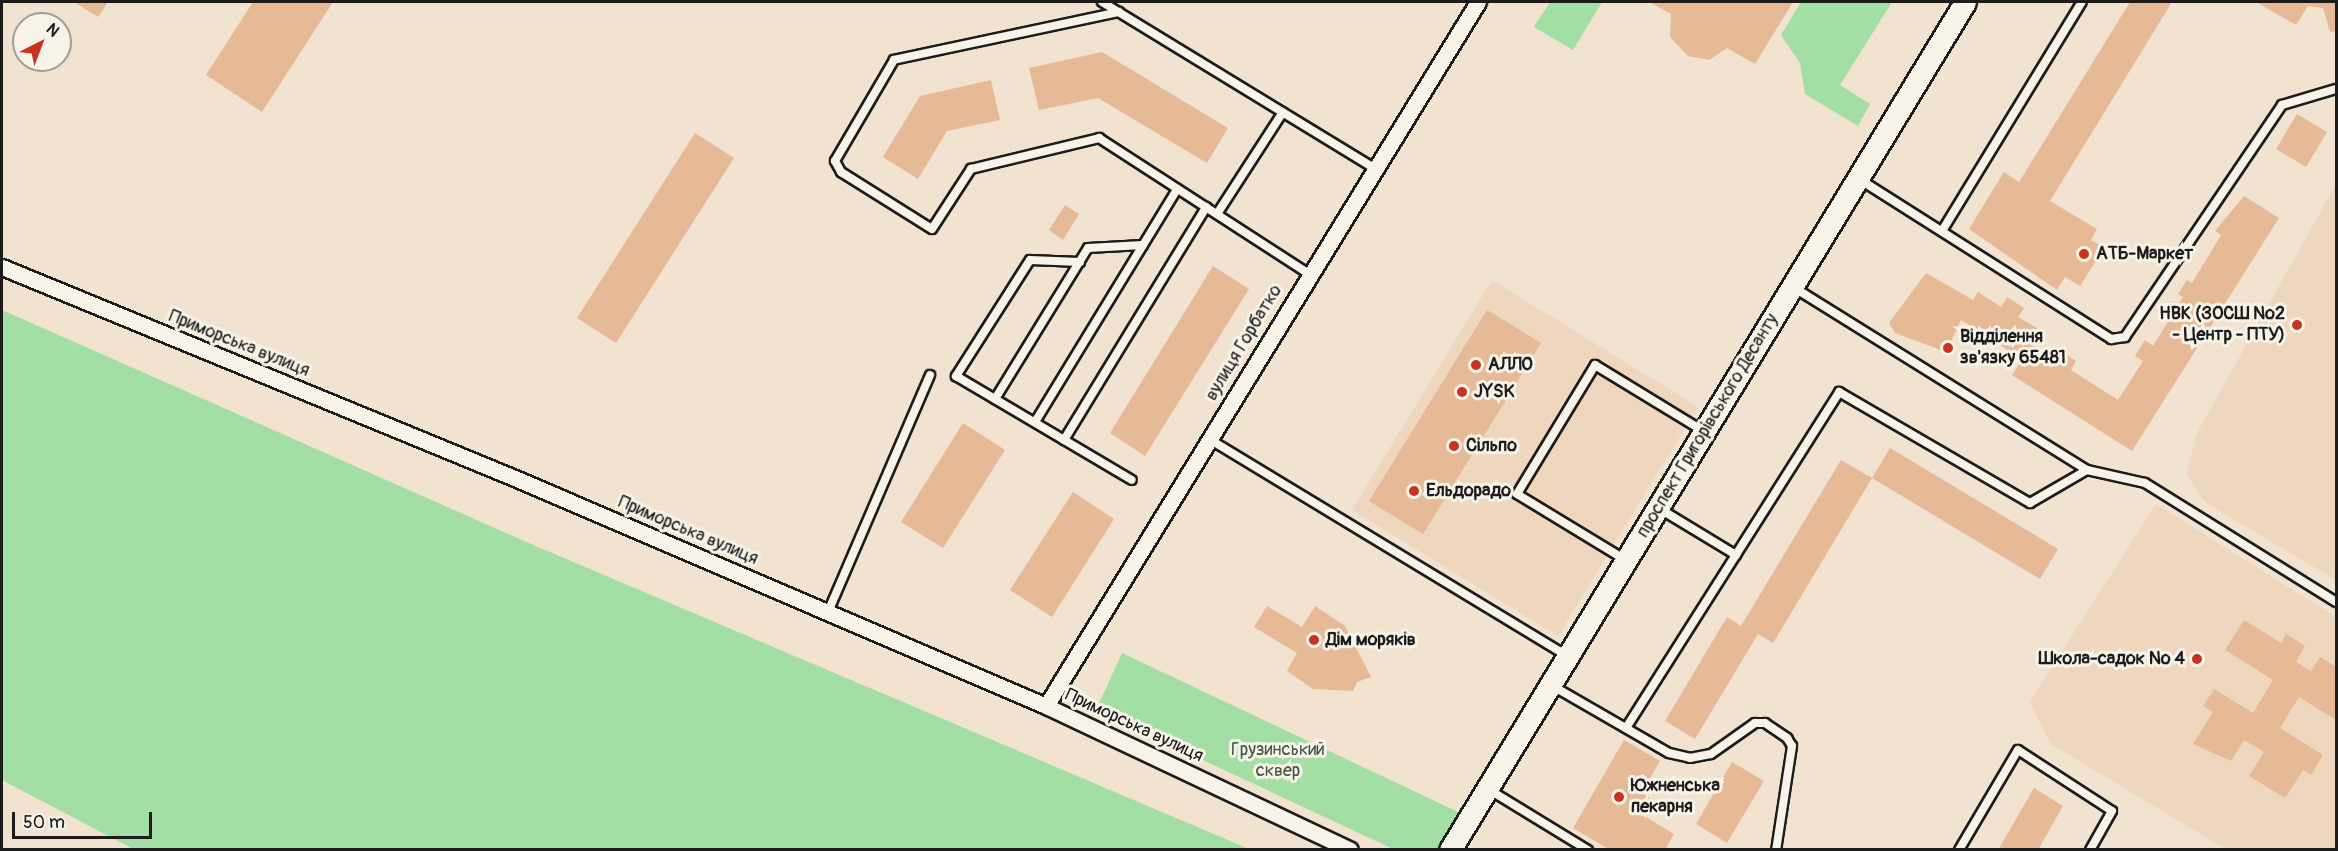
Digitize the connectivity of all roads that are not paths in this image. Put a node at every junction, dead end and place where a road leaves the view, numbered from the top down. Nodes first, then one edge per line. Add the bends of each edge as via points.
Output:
1 (1102, 2) edge
2 (1478, 2) edge
3 (1965, 2) edge
4 (2082, 2) edge
5 (1119, 12) junction
6 (2337, 89) edge
7 (1283, 112) junction
8 (1374, 168) junction
9 (1858, 178) junction
10 (1177, 189) junction
11 (1206, 207) junction
12 (1217, 214) junction
13 (1942, 231) junction
14 (1143, 245) junction
15 (1080, 262) junction
16 (2, 267) edge
17 (1309, 274) junction
18 (1793, 287) junction
19 (930, 375) dead end
20 (995, 399) junction
21 (1035, 423) junction
22 (1704, 431) junction
23 (1208, 438) junction
24 (1064, 440) junction
25 (2086, 470) junction
26 (1132, 480) dead end
27 (1658, 507) junction
28 (1736, 555) junction
29 (1626, 560) junction
30 (2337, 602) edge
31 (828, 612) junction
32 (1567, 656) junction
33 (1550, 684) junction
34 (1046, 706) junction
35 (1626, 728) junction
36 (1487, 788) junction
37 (1350, 849) edge
38 (1450, 849) edge
39 (1588, 849) edge
40 (1776, 849) edge
41 (1959, 849) edge
42 (2090, 849) edge

1 - 5 lane
2 - 8 street, вулиця Горбатко
3 - 9 street, проспект Григорівського Десанту
4 - 13 lane
5 - 7 lane
5 - 10 lane via 894,60 835,161 841,172 932,229 971,169 1099,138
6 - 13 lane via 2282,105 2125,337 2111,339
7 - 8 lane
7 - 12 lane
8 - 17 street, вулиця Горбатко
9 - 13 lane
9 - 18 street, проспект Григорівського Десанту
10 - 11 lane
10 - 14 lane
11 - 12 lane
11 - 24 lane
12 - 17 lane
14 - 15 lane via 1088,248
14 - 21 lane
15 - 20 lane
15 - 20 lane via 1030,260 956,376
16 - 31 street, Приморська вулиця
17 - 23 street, вулиця Горбатко
18 - 22 street, проспект Григорівського Десанту
18 - 25 lane
19 - 31 lane
20 - 21 lane
21 - 24 lane
22 - 27 street, проспект Григорівського Десанту
22 - 29 lane via 1595,365 1517,494
23 - 32 lane
23 - 34 street, вулиця Горбатко
24 - 26 lane
25 - 28 lane via 2030,503 1839,392
25 - 30 lane via 2145,483
27 - 28 lane
27 - 29 street, проспект Григорівського Десанту
28 - 35 lane
29 - 32 street, проспект Григорівського Десанту
31 - 34 street, Приморська вулиця
32 - 33 street, проспект Григорівського Десанту
33 - 35 lane
33 - 36 street, проспект Григорівського Десанту
34 - 37 street, Приморська вулиця
35 - 40 lane via 1669,753 1690,758 1711,754 1755,723 1765,723 1787,738 1792,746
36 - 38 street, проспект Григорівського Десанту
36 - 39 lane
41 - 42 lane via 2018,750 2112,811

